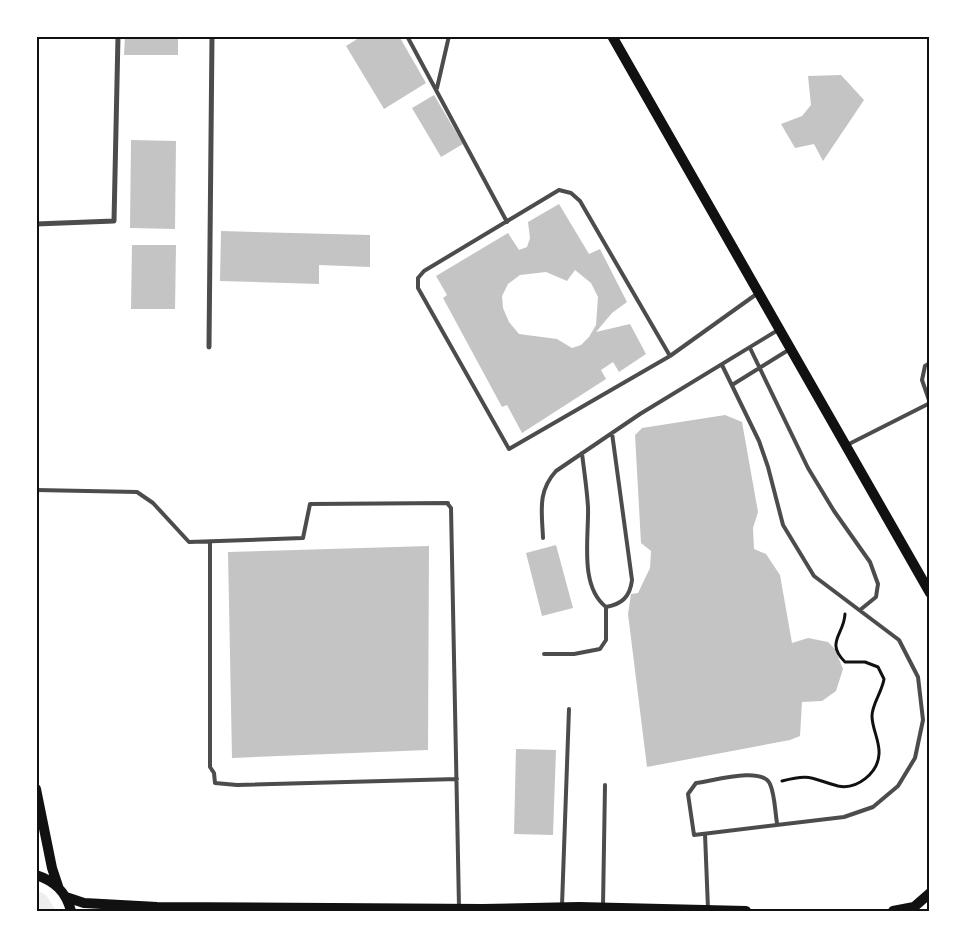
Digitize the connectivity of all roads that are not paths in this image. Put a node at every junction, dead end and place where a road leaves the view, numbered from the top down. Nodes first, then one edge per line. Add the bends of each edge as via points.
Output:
1 (118, 36) edge
2 (212, 36) edge
3 (407, 36) edge
4 (449, 36) edge
5 (612, 36) edge
6 (437, 88) junction
7 (506, 222) junction
8 (36, 224) edge
9 (758, 293) junction
10 (780, 329) junction
11 (209, 347) dead end
12 (750, 348) junction
13 (790, 349) junction
14 (670, 356) junction
15 (930, 363) edge
16 (722, 365) junction
17 (760, 368) junction
18 (732, 385) junction
19 (930, 403) edge
20 (612, 432) junction
21 (846, 446) junction
22 (582, 453) junction
23 (36, 490) edge
24 (543, 538) dead end
25 (210, 542) junction
26 (930, 593) edge
27 (606, 607) junction
28 (860, 610) junction
29 (544, 654) dead end
30 (569, 708) dead end
31 (457, 780) junction
32 (605, 785) dead end
33 (36, 789) edge
34 (777, 823) junction
35 (706, 834) junction
36 (36, 875) edge
37 (58, 886) junction
38 (930, 893) edge
39 (66, 896) junction
40 (562, 908) junction
41 (603, 908) junction
42 (459, 909) junction
43 (579, 909) edge
44 (708, 910) edge
45 (71, 911) edge
46 (746, 911) edge
47 (894, 911) edge

1 - 8 street via 114,222
2 - 11 street
3 - 6 lane
4 - 6 lane
5 - 9 main road
6 - 7 lane
7 - 14 lane via 559,190 571,193 580,201
7 - 14 lane via 424,271 418,278 418,288 509,449
9 - 10 main road
9 - 14 lane
10 - 12 lane
10 - 13 main road
12 - 16 lane
12 - 17 lane
13 - 17 lane
13 - 21 main road
15 - 19 lane via 925,366 922,380
16 - 18 lane
16 - 20 lane
17 - 18 lane
17 - 28 lane via 817,482 870,562 878,584 876,597
18 - 28 lane via 759,441 783,525 814,576
19 - 21 lane
20 - 22 lane
20 - 27 lane via 632,580 631,591 625,600
21 - 26 main road
22 - 24 lane via 546,482 542,494
22 - 27 lane via 591,583 597,601
23 - 25 lane via 137,492 153,503 189,542
25 - 31 lane via 210,767 215,783
25 - 31 lane via 303,538 310,504 445,503 451,508
27 - 29 lane via 606,640 600,649 574,654
28 - 34 lane via 899,640 918,677 923,720 915,758 898,786 873,807 844,817
30 - 40 lane
31 - 42 lane
32 - 41 lane
33 - 37 main road
34 - 35 lane
34 - 35 lane via 770,784 764,776 754,774 696,784 688,794 694,834
35 - 44 lane
36 - 37 main road
37 - 39 main road
38 - 47 main road via 914,907
39 - 42 main road via 84,903 157,907
39 - 45 main road
40 - 42 main road
40 - 43 main road
41 - 43 main road
41 - 44 main road
44 - 46 main road

